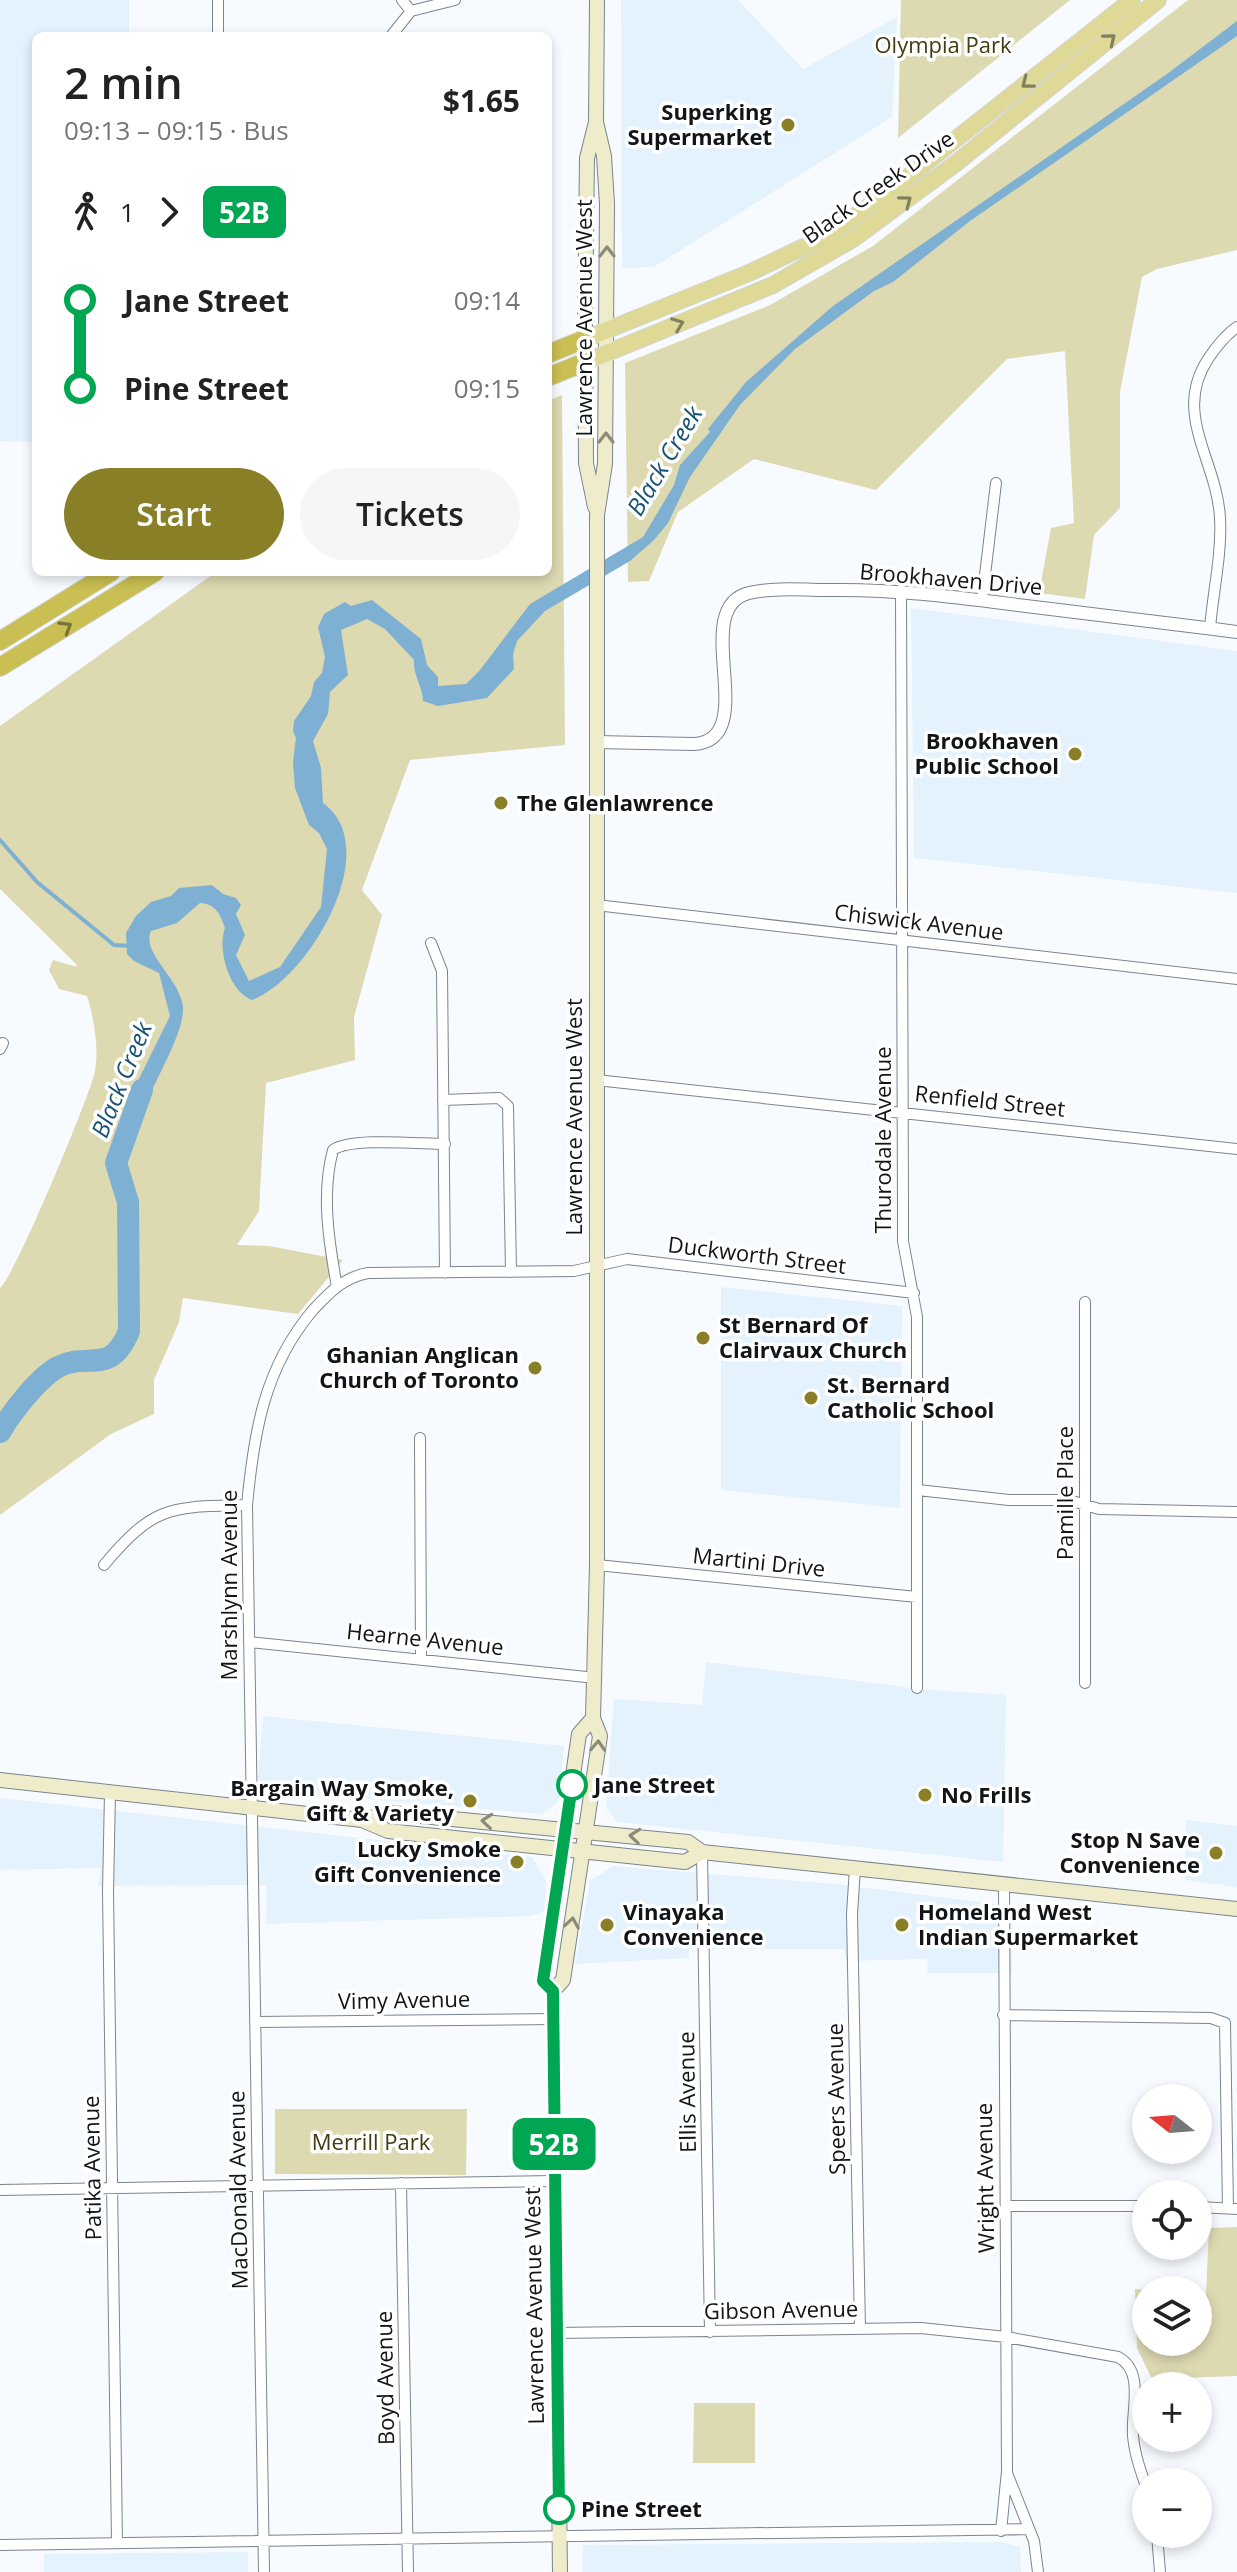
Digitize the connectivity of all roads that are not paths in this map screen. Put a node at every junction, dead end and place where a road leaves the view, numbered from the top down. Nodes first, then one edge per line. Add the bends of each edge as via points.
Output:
1 (218, 0) edge
2 (402, 0) edge
3 (455, 0) edge
4 (597, 0) edge
5 (1132, 0) edge
6 (1158, 0) edge
7 (411, 11) junction
8 (218, 32) edge
9 (394, 32) edge
10 (596, 122) junction
11 (1237, 327) edge
12 (606, 330) junction
13 (585, 339) junction
14 (552, 352) edge
15 (606, 353) junction
16 (585, 362) junction
17 (552, 375) edge
18 (996, 483) dead end
19 (597, 515) junction
20 (105, 576) edge
21 (148, 576) edge
22 (901, 591) junction
23 (982, 600) junction
24 (1210, 628) junction
25 (1237, 632) edge
26 (0, 641) edge
27 (0, 667) edge
28 (596, 742) junction
29 (596, 905) junction
30 (902, 940) junction
31 (431, 943) dead end
32 (1237, 979) edge
33 (596, 1080) junction
34 (443, 1100) junction
35 (903, 1112) junction
36 (445, 1144) junction
37 (1237, 1149) edge
38 (596, 1265) junction
39 (511, 1272) junction
40 (445, 1273) junction
41 (337, 1287) junction
42 (914, 1293) junction
43 (1085, 1302) dead end
44 (420, 1438) dead end
45 (918, 1490) junction
46 (1085, 1504) junction
47 (247, 1505) junction
48 (1237, 1512) edge
49 (104, 1565) dead end
50 (597, 1565) junction
51 (917, 1597) junction
52 (249, 1642) junction
53 (421, 1659) junction
54 (596, 1678) junction
55 (1085, 1683) dead end
56 (917, 1688) dead end
57 (593, 1718) junction
58 (0, 1780) edge
59 (110, 1793) junction
60 (252, 1807) junction
61 (362, 1820) junction
62 (565, 1828) junction
63 (587, 1831) junction
64 (561, 1850) junction
65 (584, 1852) junction
66 (702, 1852) junction
67 (855, 1868) junction
68 (1004, 1885) junction
69 (1237, 1909) edge
70 (553, 1991) junction
71 (1003, 2015) junction
72 (553, 2019) junction
73 (256, 2022) junction
74 (554, 2181) junction
75 (401, 2183) junction
76 (258, 2186) junction
77 (113, 2188) junction
78 (0, 2190) edge
79 (1006, 2206) junction
80 (1132, 2206) edge
81 (1212, 2207) edge
82 (1232, 2208) edge
83 (860, 2329) junction
84 (710, 2332) junction
85 (556, 2333) junction
86 (1006, 2337) junction
87 (1141, 2468) edge
88 (1007, 2471) junction
89 (1029, 2529) junction
90 (1001, 2531) junction
91 (560, 2537) junction
92 (407, 2539) junction
93 (264, 2541) junction
94 (117, 2543) junction
95 (0, 2545) edge
96 (1158, 2548) edge
97 (264, 2572) edge
98 (408, 2572) edge
99 (560, 2572) edge
100 (1038, 2572) edge
101 (1160, 2572) edge

1 - 8 street
2 - 7 street
3 - 7 street
4 - 10 main road, Lawrence Avenue West
5 -> 12 main road, Black Creek Drive via 825,237
15 -> 6 main road, Black Creek Drive via 773,285 853,239
7 - 9 street
12 -> 10 main road, Lawrence Avenue West via 607,204
10 - 13 main road, Lawrence Avenue West via 587,158
11 - 24 street via 1222,339 1197,376 1192,398 1220,518
12 - 13 main road, Black Creek Drive
12 - 15 main road, Lawrence Avenue West
13 - 14 highway, Black Creek Drive
13 - 16 main road, Lawrence Avenue West
15 - 16 main road, Black Creek Drive
19 -> 15 main road, Lawrence Avenue West via 605,464
16 - 17 highway, Black Creek Drive
16 - 19 main road, Lawrence Avenue West via 586,463
18 - 23 street
19 - 28 main road, Lawrence Avenue West
20 - 26 highway
27 -> 21 highway
22 - 23 street, Brookhaven Drive
22 - 28 street, Brookhaven Drive via 763,590 738,597 724,622 719,735 710,743 694,744
22 - 30 street, Thurodale Avenue
23 - 24 street, Brookhaven Drive
24 - 25 street, Brookhaven Drive
28 - 29 main road, Lawrence Avenue West
29 - 30 street, Chiswick Avenue
29 - 33 main road, Lawrence Avenue West
30 - 32 street, Chiswick Avenue
30 - 35 street, Thurodale Avenue
31 - 34 street via 442,971
33 - 35 street, Renfield Street
33 - 38 main road, Lawrence Avenue West
34 - 36 street
34 - 39 street via 499,1098 508,1106
35 - 37 street, Renfield Street
35 - 42 street, Thurodale Avenue via 903,1241
36 - 40 street
36 - 41 street via 365,1144 333,1150 327,1199
38 - 39 street, Duckworth Street via 574,1271
38 - 42 street, Duckworth Street via 627,1259
38 - 50 main road, Lawrence Avenue West
39 - 40 street, Duckworth Street
40 - 41 street, Duckworth Street via 368,1273
41 - 47 street, Marshlynn Avenue via 302,1324 275,1365 251,1458
42 - 45 street, Thurodale Avenue
43 - 46 street, Pamille Place
44 - 53 street
45 - 46 street
45 - 51 street, Thurodale Avenue
46 - 48 street via 1099,1509
46 - 55 street, Pamille Place
47 - 49 street via 177,1507 145,1522
47 - 52 street, Marshlynn Avenue
50 - 51 street, Martini Drive
50 - 54 main road, Lawrence Avenue West
51 - 56 street, Thurodale Avenue
52 - 53 street, Hearne Avenue
52 - 60 street, Marshlynn Avenue
53 - 54 street, Hearne Avenue
54 - 57 main road, Lawrence Avenue West
57 - 62 main road, Lawrence Avenue West via 579,1734
63 -> 57 main road, Lawrence Avenue West via 600,1736
58 - 59 main road
59 - 60 main road
59 - 77 street, Patika Avenue
60 - 61 main road
60 - 73 street, MacDonald Avenue
62 -> 61 main road via 391,1813
61 - 64 main road via 388,1831
62 - 63 main road
62 - 64 main road, Lawrence Avenue West
63 - 65 main road, Lawrence Avenue West
66 -> 63 main road via 688,1842
64 - 65 main road
64 - 70 main road, Lawrence Avenue West via 543,1981
65 - 66 main road via 685,1862
70 -> 65 main road, Lawrence Avenue West via 563,1980
66 - 67 main road
66 - 84 street, Ellis Avenue
67 - 68 main road
67 - 83 street, Speers Avenue
68 - 69 main road
68 - 71 street, Wright Avenue
70 - 72 main road, Lawrence Avenue West
71 - 79 street, Wright Avenue
71 - 82 street via 1211,2018 1225,2023
72 - 73 street, Vimy Avenue
72 - 74 main road, Lawrence Avenue West
73 - 76 street, MacDonald Avenue
74 - 75 street
74 - 85 main road, Lawrence Avenue West
75 - 76 street
75 - 92 street, Boyd Avenue
76 - 77 street
76 - 93 street, MacDonald Avenue
77 - 78 street
77 - 94 street, Patika Avenue
79 - 80 street
79 - 86 street, Wright Avenue
81 - 82 street
83 - 84 street, Gibson Avenue
83 - 86 street, Gibson Avenue via 921,2328
84 - 85 street, Gibson Avenue
85 - 91 main road, Lawrence Avenue West
86 - 87 street, Gibson Avenue via 1128,2363 1134,2374 1133,2438
86 - 88 street, Wright Avenue
88 - 89 street, Wright Avenue
88 - 90 street, Wright Avenue
89 - 90 street
89 - 100 street, Wright Avenue
90 - 91 street
91 - 92 street
91 - 99 main road, Lawrence Avenue West
92 - 93 street
92 - 98 street, Boyd Avenue
93 - 94 street
93 - 97 street, MacDonald Avenue
94 - 95 street
96 - 101 street

